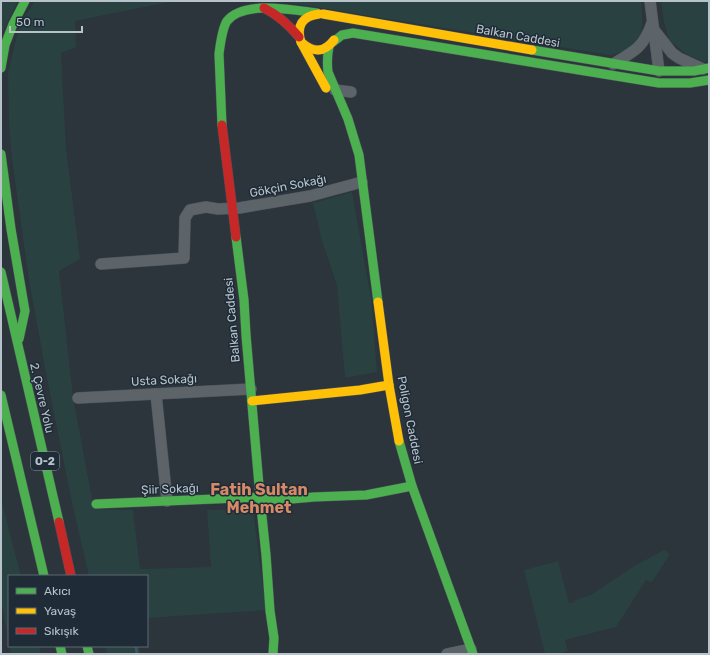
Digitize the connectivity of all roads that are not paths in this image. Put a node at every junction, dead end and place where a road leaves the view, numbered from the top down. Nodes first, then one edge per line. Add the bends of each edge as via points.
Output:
1 (25, 1) edge
2 (650, 1) edge
3 (259, 6) junction
4 (320, 14) junction
5 (653, 26) junction
6 (300, 39) junction
7 (331, 44) junction
8 (613, 64) junction
9 (1, 68) edge
10 (707, 69) edge
11 (659, 71) junction
12 (709, 80) edge
13 (659, 83) junction
14 (335, 90) junction
15 (351, 92) dead end
16 (1, 154) edge
17 (362, 182) junction
18 (233, 209) junction
19 (101, 264) dead end
20 (1, 272) edge
21 (18, 346) junction
22 (389, 385) junction
23 (251, 389) junction
24 (156, 394) junction
25 (1, 395) edge
26 (78, 398) dead end
27 (252, 401) junction
28 (412, 486) junction
29 (260, 497) junction
30 (166, 501) junction
31 (96, 504) dead end
32 (44, 575) edge
33 (71, 575) edge
34 (472, 651) edge
35 (272, 654) edge
36 (447, 654) edge

1 - 9 main road via 10,31
2 - 5 street
3 - 4 main road, Balkan Caddesi
3 - 6 main road via 286,22
3 - 18 main road, Balkan Caddesi via 236,13 228,21 220,43 222,117
4 - 6 main road via 312,14 302,20 298,31
4 - 7 main road via 328,17 335,28 335,37
4 - 8 main road, Balkan Caddesi
5 - 8 street via 635,51
5 - 10 street via 672,53
5 - 11 street
6 - 7 main road via 305,47 317,51
6 - 17 main road via 337,112
7 - 13 main road, Balkan Caddesi via 338,36 353,33
7 - 14 main road via 326,55 327,68
8 - 11 main road, Balkan Caddesi
10 - 11 main road, Balkan Caddesi
11 - 13 main road
12 - 13 main road, Balkan Caddesi
14 - 15 street
14 - 17 main road via 345,110 355,141 362,168
16 - 21 main road via 25,311
17 - 18 street, Gökçin Sokağı via 310,196
17 - 22 main road, Poligon Caddesi
18 - 19 street, Gökçin Sokağı via 218,210 206,207 190,210 185,218 184,258
18 - 23 main road, Balkan Caddesi
20 - 21 main road, 2. Çevre Yolu / O-2
21 - 33 main road, 2. Çevre Yolu / O-2
22 - 27 main road
22 - 28 main road, Poligon Caddesi via 398,437
23 - 24 street, Usta Sokağı
23 - 27 main road, Balkan Caddesi
24 - 26 street, Usta Sokağı
24 - 30 street
25 - 32 main road, O-2
27 - 29 main road, Balkan Caddesi
28 - 29 main road, Şiir Sokağı via 366,495 280,500
28 - 34 main road, Poligon Caddesi
29 - 30 main road, Şiir Sokağı
29 - 35 main road, Balkan Caddesi via 274,638
30 - 31 main road, Şiir Sokağı
34 - 36 street

